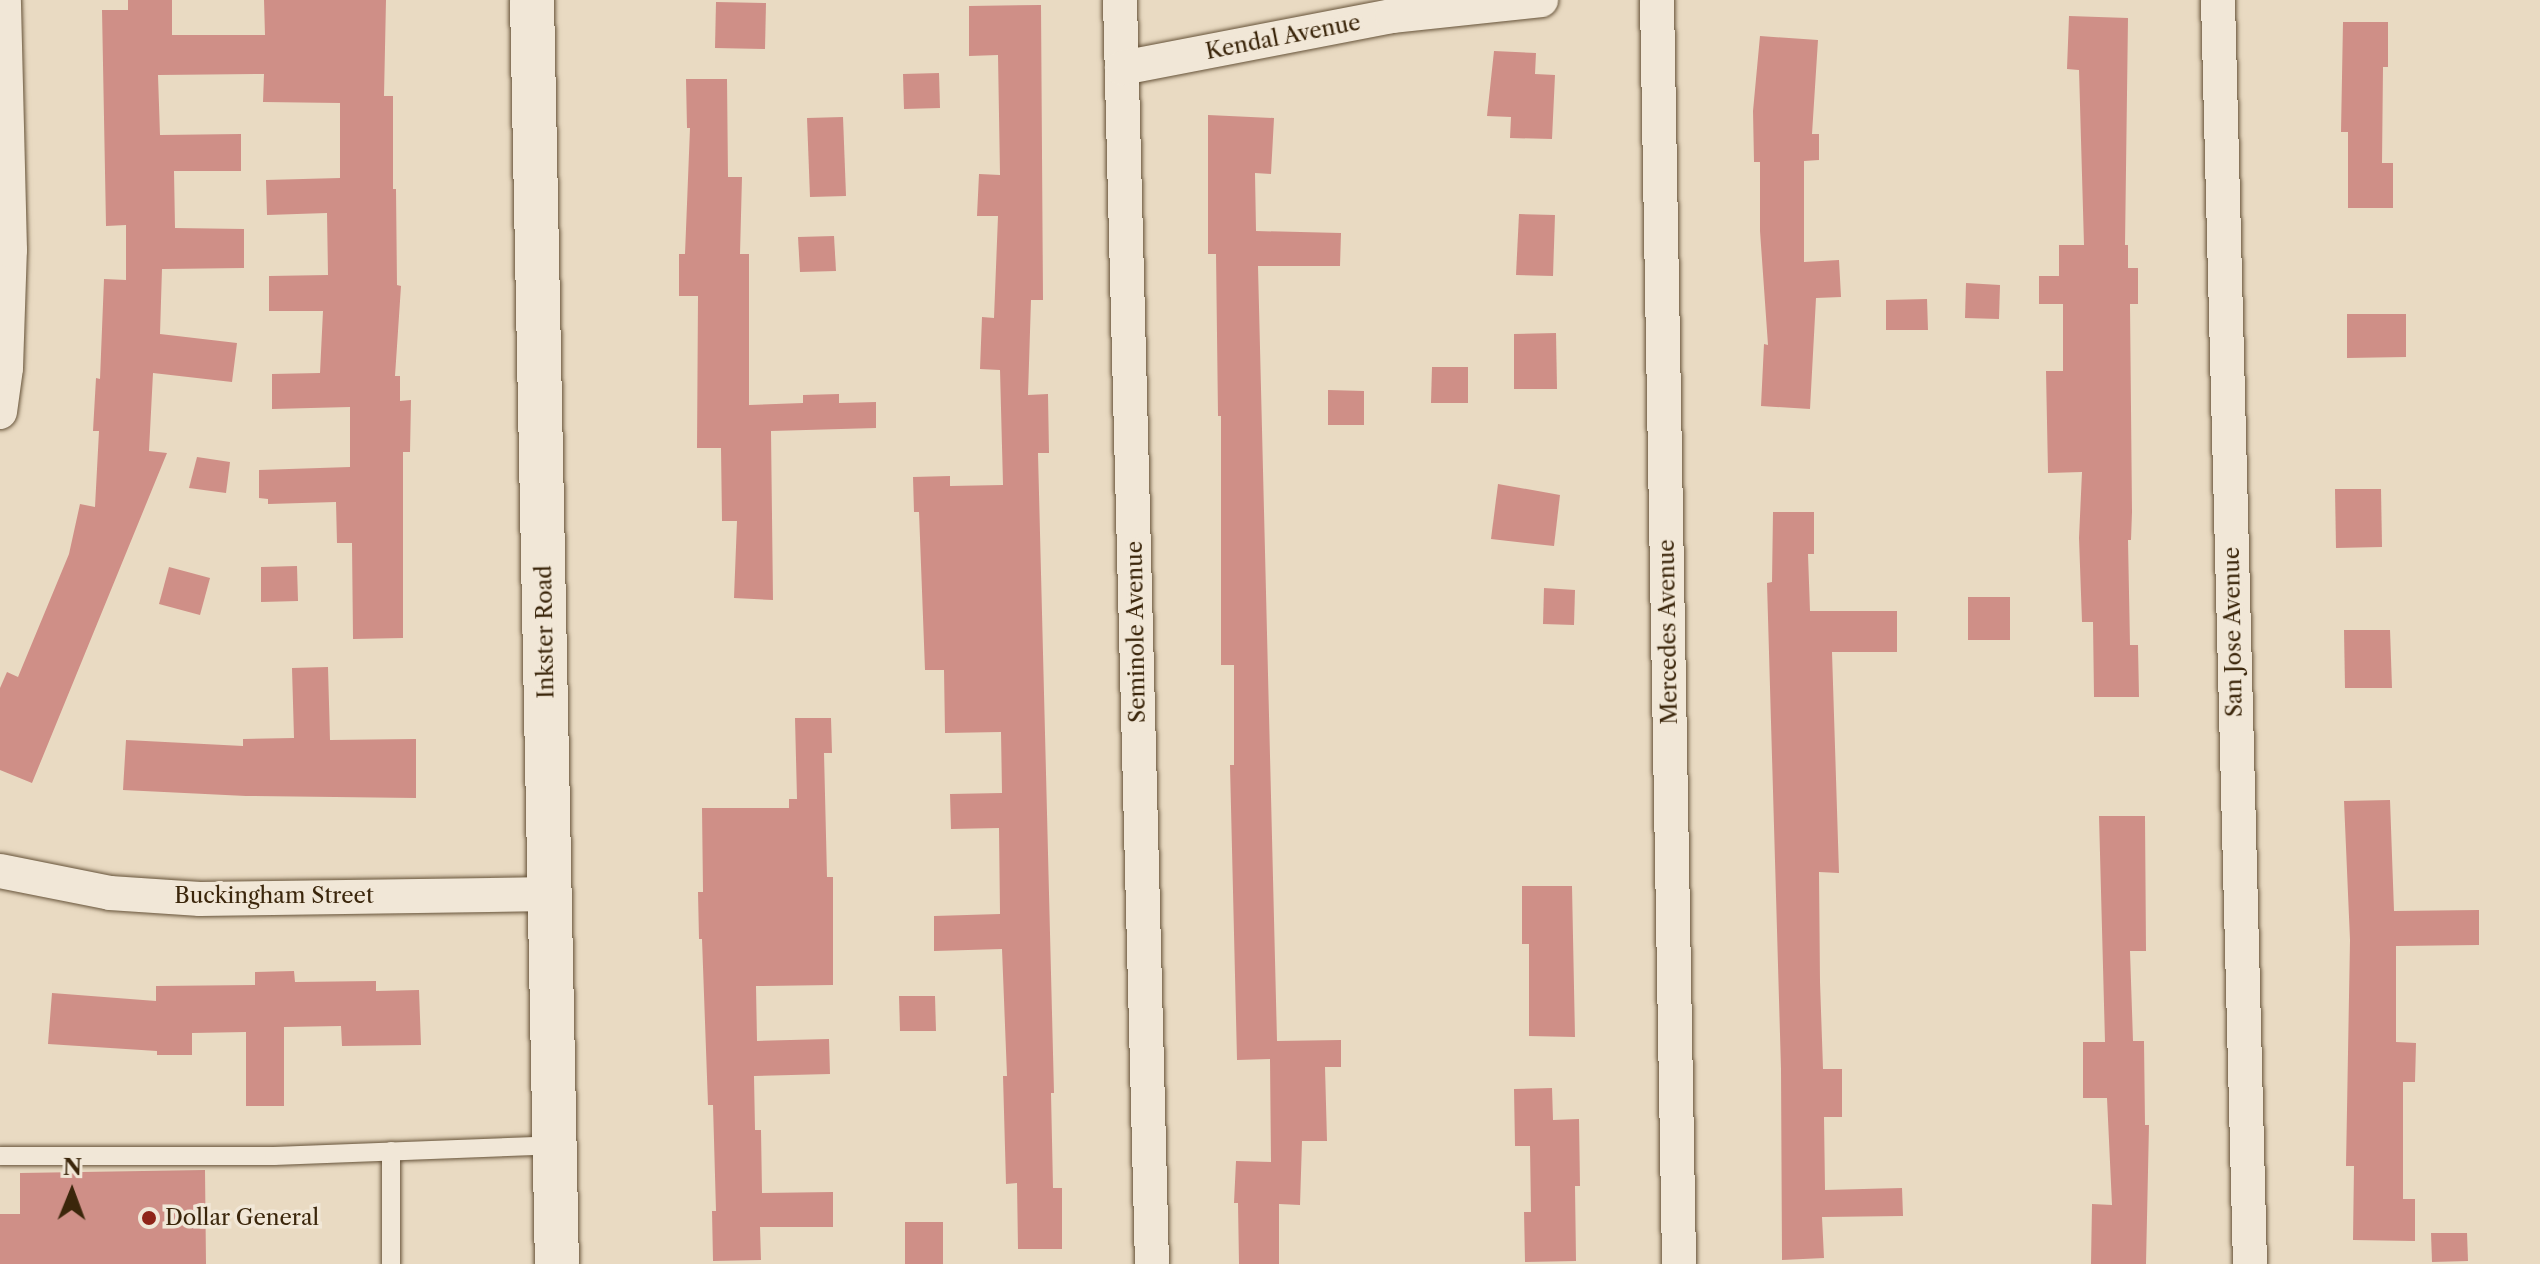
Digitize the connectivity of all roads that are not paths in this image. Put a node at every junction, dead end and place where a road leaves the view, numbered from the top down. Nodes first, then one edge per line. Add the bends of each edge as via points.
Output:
1 (4, 0) edge
2 (532, 0) edge
3 (1120, 0) edge
4 (1541, 0) edge
5 (1657, 0) edge
6 (2218, 0) edge
7 (1122, 68) junction
8 (0, 412) edge
9 (0, 871) edge
10 (550, 894) junction
11 (555, 1145) junction
12 (391, 1151) junction
13 (0, 1156) edge
14 (391, 1264) edge
15 (557, 1264) edge
16 (1152, 1264) edge
17 (1679, 1264) edge
18 (2250, 1264) edge

1 - 8 street via 10,250
2 - 10 main road, Inkster Road
3 - 7 street, Seminole Avenue
4 - 7 street, Kendal Avenue via 1392,16
5 - 17 street, Mercedes Avenue
6 - 18 street, San Jose Avenue
7 - 16 street, Seminole Avenue
9 - 10 street, Buckingham Street via 110,893 200,899
10 - 11 main road, Inkster Road
11 - 12 lane
11 - 15 main road, Inkster Road
12 - 13 lane
12 - 14 lane

